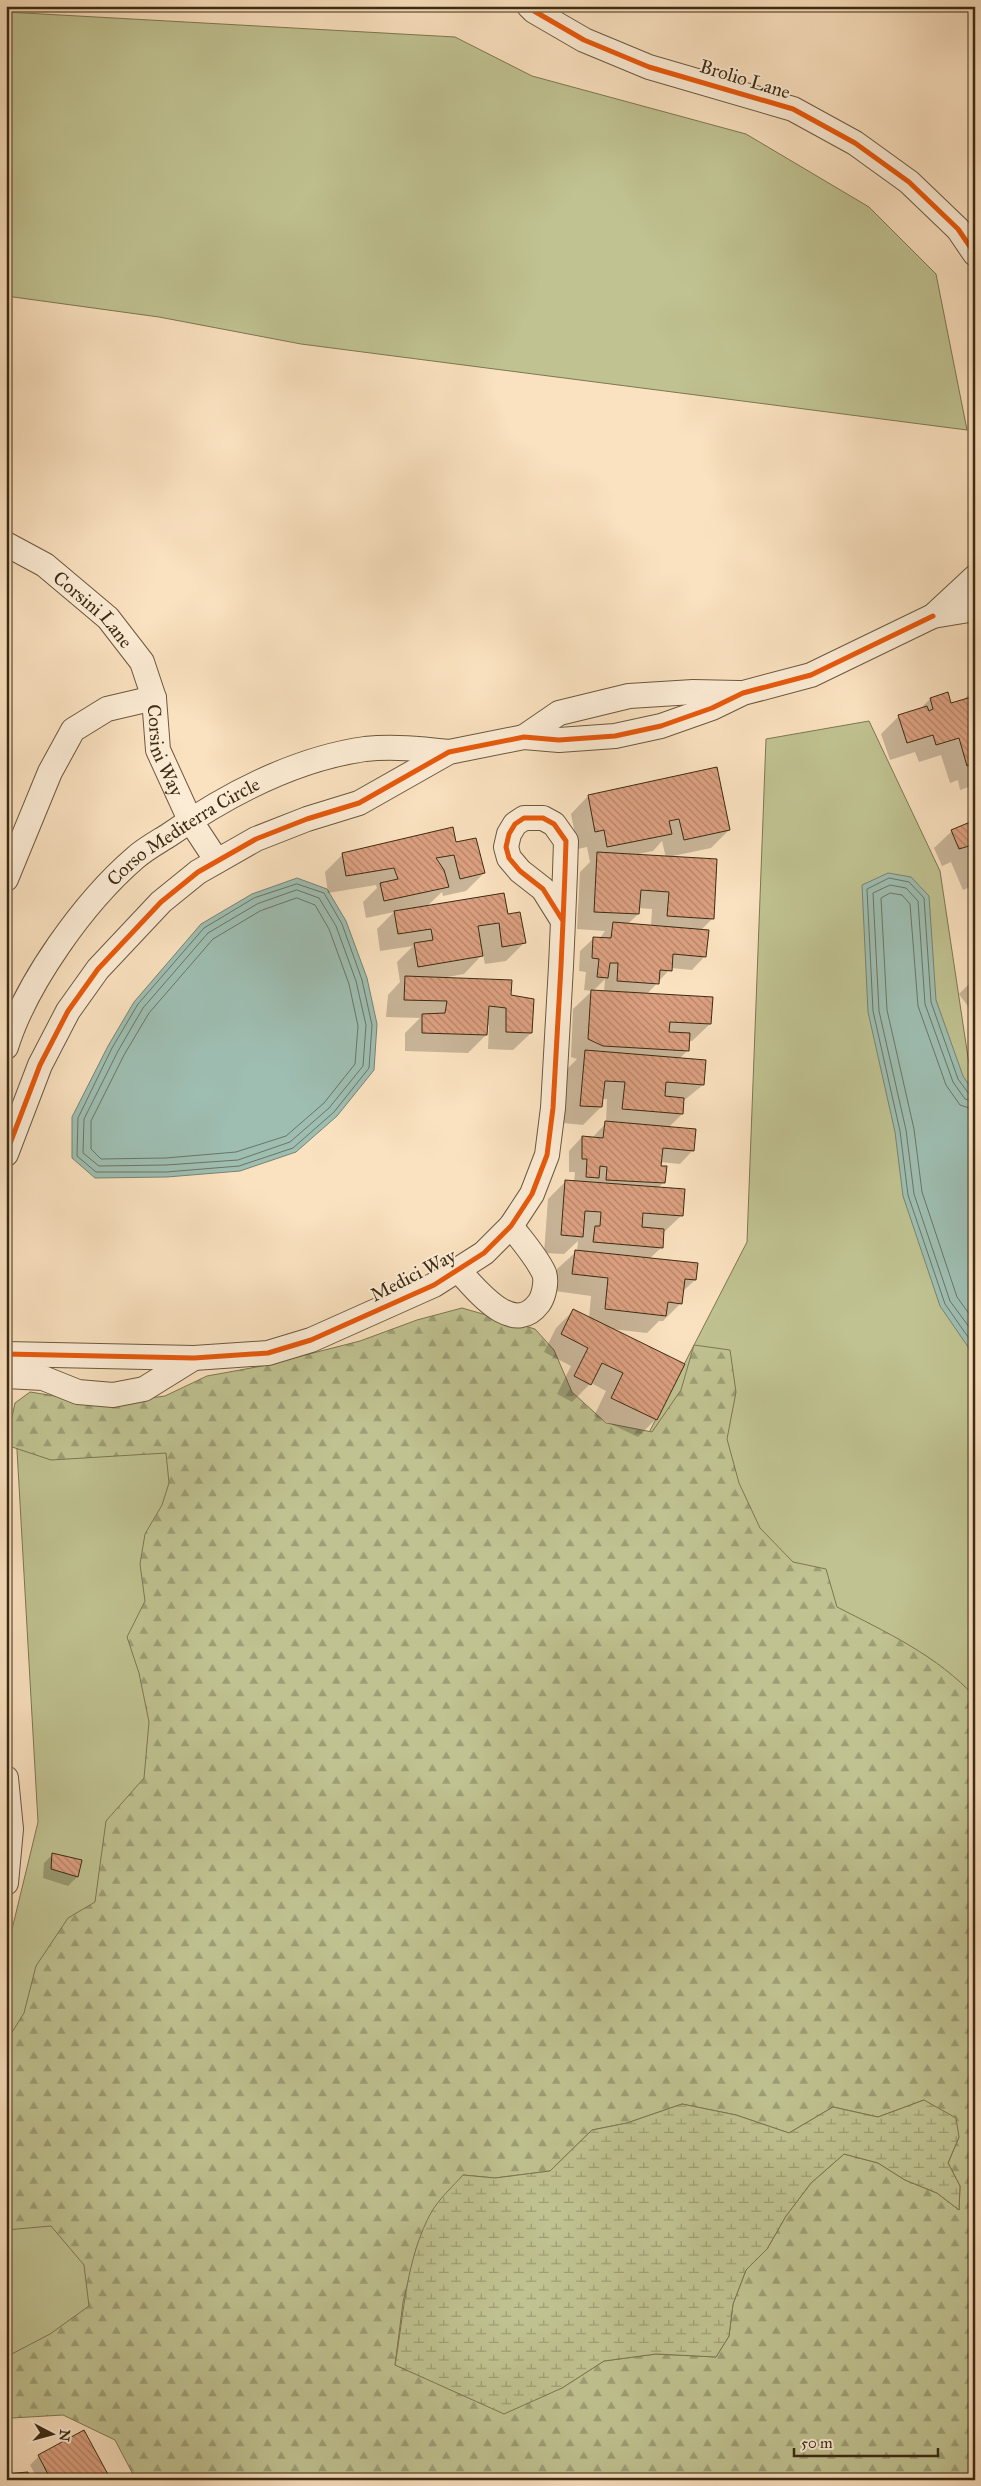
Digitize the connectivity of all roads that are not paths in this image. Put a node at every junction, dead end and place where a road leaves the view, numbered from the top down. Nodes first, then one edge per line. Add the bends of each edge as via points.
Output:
1 (530, 6) edge
2 (975, 254) edge
3 (6, 544) edge
4 (975, 577) edge
5 (975, 609) edge
6 (933, 616) junction
7 (743, 693) junction
8 (154, 698) junction
9 (524, 737) junction
10 (448, 752) junction
11 (190, 820) junction
12 (217, 861) junction
13 (6, 879) edge
14 (563, 920) dead end
15 (6, 1047) edge
16 (6, 1154) edge
17 (511, 1226) junction
18 (458, 1270) junction
19 (6, 1354) edge
20 (78, 1355) junction
21 (142, 1357) junction
22 (194, 1358) junction
23 (6, 1376) edge
24 (73, 1390) junction
25 (142, 1390) junction
26 (6, 1778) edge
27 (6, 1884) edge

1 - 2 street, Brolio Lane via 584,40 641,63 793,109 839,134 909,182 958,228
3 - 8 street, Corsini Lane via 44,565 108,618 142,662
4 - 6 street, Corso Mediterra Circle
5 - 6 street, Corso Mediterra Circle
6 - 7 street, Corso Mediterra Circle via 811,675
7 - 9 street, Corso Mediterra Circle via 661,726 615,736 559,740
7 - 9 street, Corso Mediterra Circle via 629,696 559,713
8 - 11 street, Corsini Way via 158,750
8 - 13 street, Corsini Way via 107,709 72,730 50,772
9 - 10 street, Corso Mediterra Circle
10 - 11 street, Corso Mediterra Circle via 415,748 366,749 317,760 250,785
10 - 12 street, Corso Mediterra Circle via 359,803 256,839
11 - 12 street, Corsini Way
11 - 15 street, Corso Mediterra Circle via 135,858 84,910 37,981
12 - 16 street, Corso Mediterra Circle via 161,902 98,969 68,1012 40,1065
14 - 17 street, Medici Way via 553,1108 547,1155 532,1194
17 - 18 street, Medici Way via 484,1253
17 - 18 street via 545,1275 542,1299 532,1312 518,1316 507,1314 492,1304
18 - 22 street, Medici Way via 311,1340 268,1353
19 - 20 street, Medici Way
20 - 21 street, Medici Way
20 - 24 street
21 - 22 street, Medici Way
21 - 25 street
22 - 25 street, Medici Way
23 - 24 street, Medici Way via 43,1378
24 - 25 street, Medici Way via 95,1395
26 - 27 street via 11,1829

